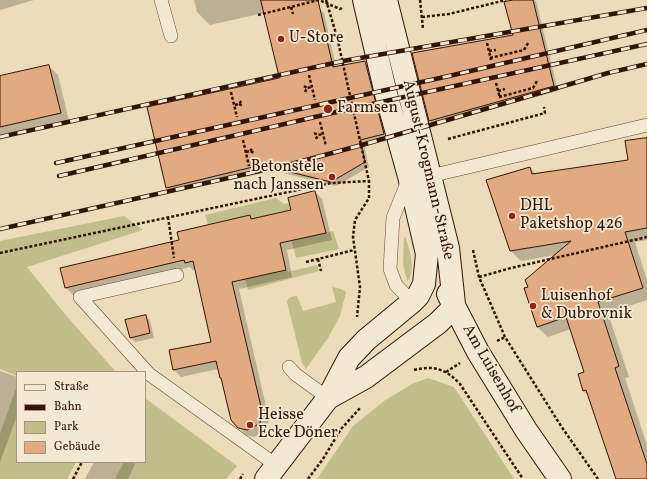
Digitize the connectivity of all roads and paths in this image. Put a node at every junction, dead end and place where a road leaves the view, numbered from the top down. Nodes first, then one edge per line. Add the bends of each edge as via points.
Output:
1 (161, 0) edge
2 (326, 0) edge
3 (386, 0) edge
4 (420, 0) edge
5 (506, 0) edge
6 (365, 1) edge
7 (328, 4) junction
8 (291, 7) junction
9 (292, 14) dead end
10 (258, 15) dead end
11 (422, 17) junction
12 (423, 29) dead end
13 (170, 36) dead end
14 (487, 43) dead end
15 (528, 43) dead end
16 (496, 50) dead end
17 (489, 51) junction
18 (310, 75) dead end
19 (538, 81) dead end
20 (496, 83) dead end
21 (304, 86) dead end
22 (312, 87) junction
23 (307, 88) junction
24 (506, 89) dead end
25 (498, 91) junction
26 (231, 92) dead end
27 (305, 92) dead end
28 (242, 100) dead end
29 (315, 100) dead end
30 (239, 104) junction
31 (235, 105) junction
32 (243, 106) dead end
33 (544, 107) dead end
34 (237, 117) dead end
35 (320, 122) dead end
36 (647, 125) edge
37 (314, 133) dead end
38 (323, 134) junction
39 (318, 136) junction
40 (316, 139) dead end
41 (448, 139) dead end
42 (243, 140) dead end
43 (326, 146) dead end
44 (253, 148) dead end
45 (250, 151) junction
46 (246, 152) junction
47 (254, 154) dead end
48 (248, 166) dead end
49 (420, 176) junction
50 (369, 181) junction
51 (168, 217) junction
52 (647, 237) edge
53 (472, 249) dead end
54 (354, 250) junction
55 (0, 253) edge
56 (427, 254) junction
57 (318, 259) junction
58 (306, 262) dead end
59 (321, 270) dead end
60 (177, 275) joint
61 (479, 277) junction
62 (412, 302) junction
63 (454, 304) junction
64 (355, 322) dead end
65 (438, 323) junction
66 (505, 337) junction
67 (487, 347) junction
68 (289, 366) dead end
69 (454, 367) dead end
70 (446, 372) junction
71 (408, 374) dead end
72 (328, 398) junction
73 (362, 406) dead end
74 (81, 463) edge
75 (271, 472) edge
76 (73, 479) edge
77 (308, 479) edge
78 (523, 479) edge
79 (560, 479) edge
80 (598, 479) edge

1 - 13 lane
2 - 7 path
3 - 49 main road, August-Krogmann-Straße
4 - 11 path
5 - 11 path via 449,14
6 - 7 path via 340,9
6 - 49 main road, August-Krogmann-Straße via 386,94
7 - 8 path via 319,0
7 - 50 path
8 - 9 path
8 - 10 path
11 - 12 path
14 - 17 path
15 - 17 path via 524,50 490,59
16 - 17 path
18 - 22 path
19 - 25 path via 533,88 500,98
20 - 25 path
21 - 23 path
22 - 23 path
22 - 29 path
23 - 27 path
24 - 25 path
26 - 31 path
28 - 30 path
30 - 31 path
30 - 32 path
31 - 34 path
33 - 41 path via 545,113
35 - 38 path
36 - 49 lane
37 - 39 path
38 - 39 path
38 - 43 path
39 - 40 path
42 - 46 path
44 - 45 path
45 - 46 path
45 - 47 path
46 - 48 path
49 - 56 main road, August-Krogmann-Straße
49 - 62 lane via 393,218 390,269 396,285
49 - 63 main road, August-Krogmann-Straße via 448,248
50 - 51 path via 331,182
50 - 54 path via 369,198 355,220
51 - 55 path
51 - 60 path
52 - 61 path
53 - 61 path
54 - 57 path
54 - 64 path via 360,287
56 - 62 main road, August-Krogmann-Straße via 424,284
56 - 63 main road, Am Luisenhof
57 - 58 path
57 - 59 path
60 - 75 lane via 80,297 149,374
61 - 66 path
62 - 65 main road
62 - 72 main road, August-Krogmann-Straße via 366,340 349,358
63 - 65 main road, August-Krogmann-Straße
63 - 67 main road, Am Luisenhof
65 - 67 main road
65 - 72 main road, August-Krogmann-Straße via 366,377
66 - 67 path
66 - 80 path
67 - 79 main road, Am Luisenhof via 526,430
68 - 72 lane via 295,374
69 - 70 path
70 - 71 path via 437,368 424,368
70 - 78 path via 460,384
72 - 75 main road, August-Krogmann-Straße
73 - 77 path via 341,429
74 - 76 path

